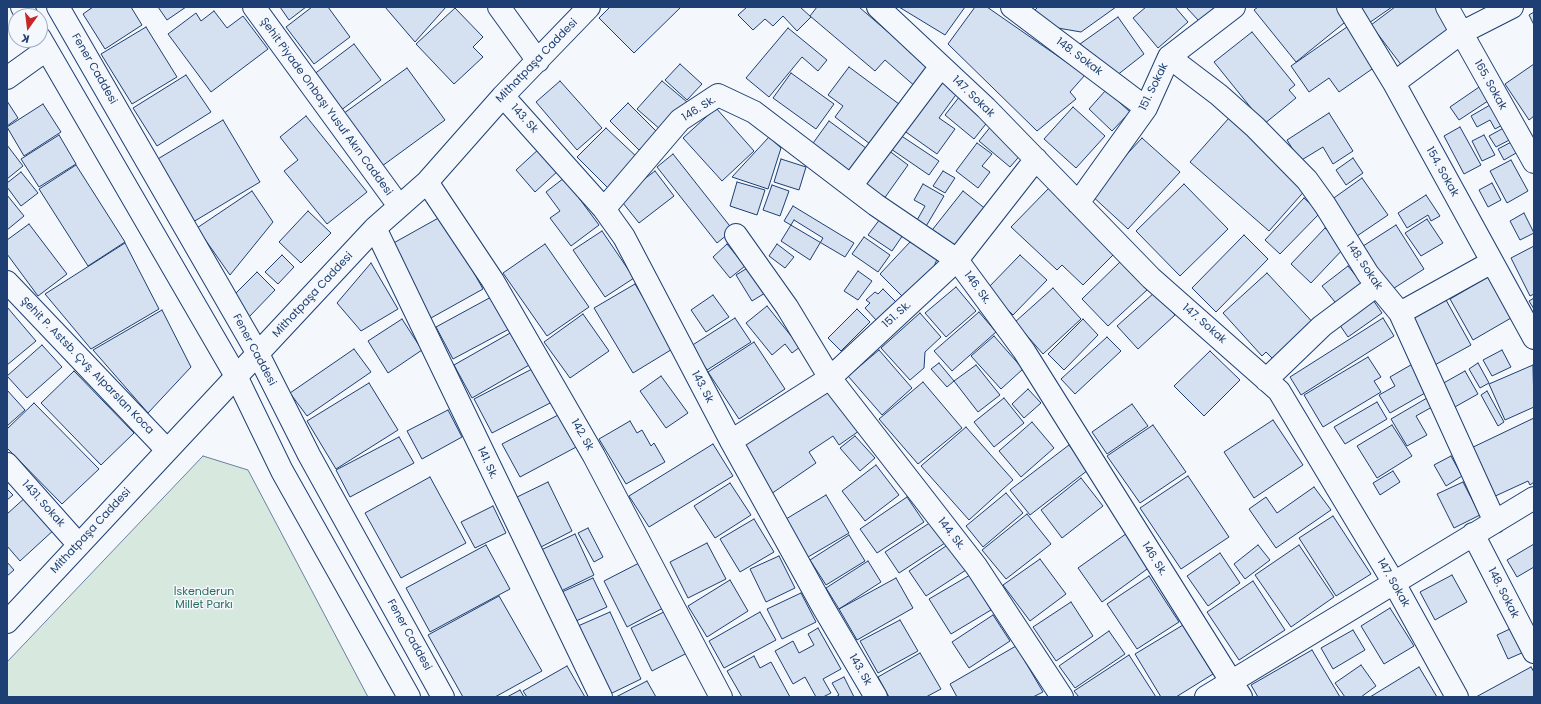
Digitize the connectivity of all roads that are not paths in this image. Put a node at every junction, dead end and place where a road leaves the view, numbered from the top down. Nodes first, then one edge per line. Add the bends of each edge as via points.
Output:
1 (58, 7) edge
2 (254, 7) edge
3 (499, 7) edge
4 (589, 7) edge
5 (878, 7) edge
6 (1012, 7) edge
7 (1234, 7) edge
8 (1348, 7) edge
9 (1447, 7) edge
10 (1512, 7) edge
11 (1461, 33) junction
12 (39, 48) edge
13 (45, 48) edge
14 (1169, 57) junction
15 (538, 61) junction
16 (941, 66) junction
17 (7, 78) edge
18 (1394, 83) junction
19 (503, 96) junction
20 (1146, 108) junction
21 (1036, 159) junction
22 (1534, 162) edge
23 (427, 182) junction
24 (851, 186) junction
25 (1078, 203) junction
26 (398, 206) junction
27 (604, 208) junction
28 (375, 228) junction
29 (736, 235) dead end
30 (957, 260) junction
31 (1492, 262) junction
32 (7, 282) edge
33 (1377, 285) junction
34 (1400, 313) junction
35 (1534, 338) edge
36 (258, 354) junction
37 (236, 376) junction
38 (830, 378) junction
39 (1266, 380) junction
40 (731, 441) junction
41 (167, 450) junction
42 (7, 464) edge
43 (1534, 498) edge
44 (1495, 522) junction
45 (1473, 534) junction
46 (79, 545) junction
47 (1394, 583) junction
48 (7, 622) edge
49 (1534, 652) edge
50 (1236, 690) edge
51 (408, 697) edge
52 (443, 697) edge
53 (601, 697) edge
54 (721, 697) edge
55 (876, 697) edge
56 (1062, 697) edge
57 (1206, 697) edge
58 (1457, 697) edge

1 - 36 street, Fener Caddesi
2 - 26 street, Şehit Piyade Onbaşı Yusuf Akın Caddesi
3 - 15 street
4 - 15 street, Mithatpaşa Caddesi
5 - 16 street, 147. Sokak
6 - 20 street, 148. Sokak
7 - 14 street, 151. Sokak
8 - 18 street, 154. Sokak
9 - 11 street, 165. Sokak
10 - 11 street
11 - 18 street
11 - 22 street, 165. Sokak
12 - 17 street
13 - 37 street
14 - 20 street, 151. Sokak
14 - 33 street, 148. Sokak via 1255,127 1307,180
15 - 19 street, Mithatpaşa Caddesi
16 - 21 street, 147. Sokak
16 - 24 street
18 - 31 street, 154. Sokak
19 - 23 street, Mithatpaşa Caddesi
19 - 27 street, 143. Sk
20 - 25 street, 151. Sokak
21 - 25 street, 147. Sokak
21 - 30 street, 151. Sk.
23 - 26 street, Mithatpaşa Caddesi
23 - 54 street, 142. Sk via 493,281 594,456
24 - 27 street, 146. Sk. via 754,112 718,95 680,120
24 - 30 street, 146. Sk.
25 - 39 street, 147. Sokak via 1151,278
26 - 28 street, Mithatpaşa Caddesi
27 - 40 street, 143. Sk via 624,237
28 - 36 street, Mithatpaşa Caddesi
28 - 53 street, 141. Sk.
29 - 38 street, 144. Sk. via 787,307
30 - 38 street, 151. Sk.
30 - 50 street, 146. Sk. via 1024,351
31 - 34 street
31 - 35 street, 154. Sokak
32 - 41 street, Şehit P. Astsb. Çvş. Alparslan Koca
33 - 34 street, 148. Sokak
33 - 39 street via 1322,326
34 - 44 street, 148. Sokak
36 - 37 street, Mithatpaşa Caddesi
36 - 52 street, Fener Caddesi via 309,455
37 - 41 street, Mithatpaşa Caddesi
37 - 51 street via 282,471
38 - 40 street, 151. Sk.
38 - 56 street, 144. Sk. via 976,566
39 - 47 street, 147. Sokak via 1279,391
40 - 55 street, 143. Sk
41 - 46 street, Mithatpaşa Caddesi
42 - 46 street, 1431. Sokak
43 - 44 street
44 - 45 street
45 - 47 street
45 - 49 street, 148. Sokak
46 - 48 street, Mithatpaşa Caddesi
47 - 50 street
47 - 58 street, 147. Sokak
50 - 57 street

